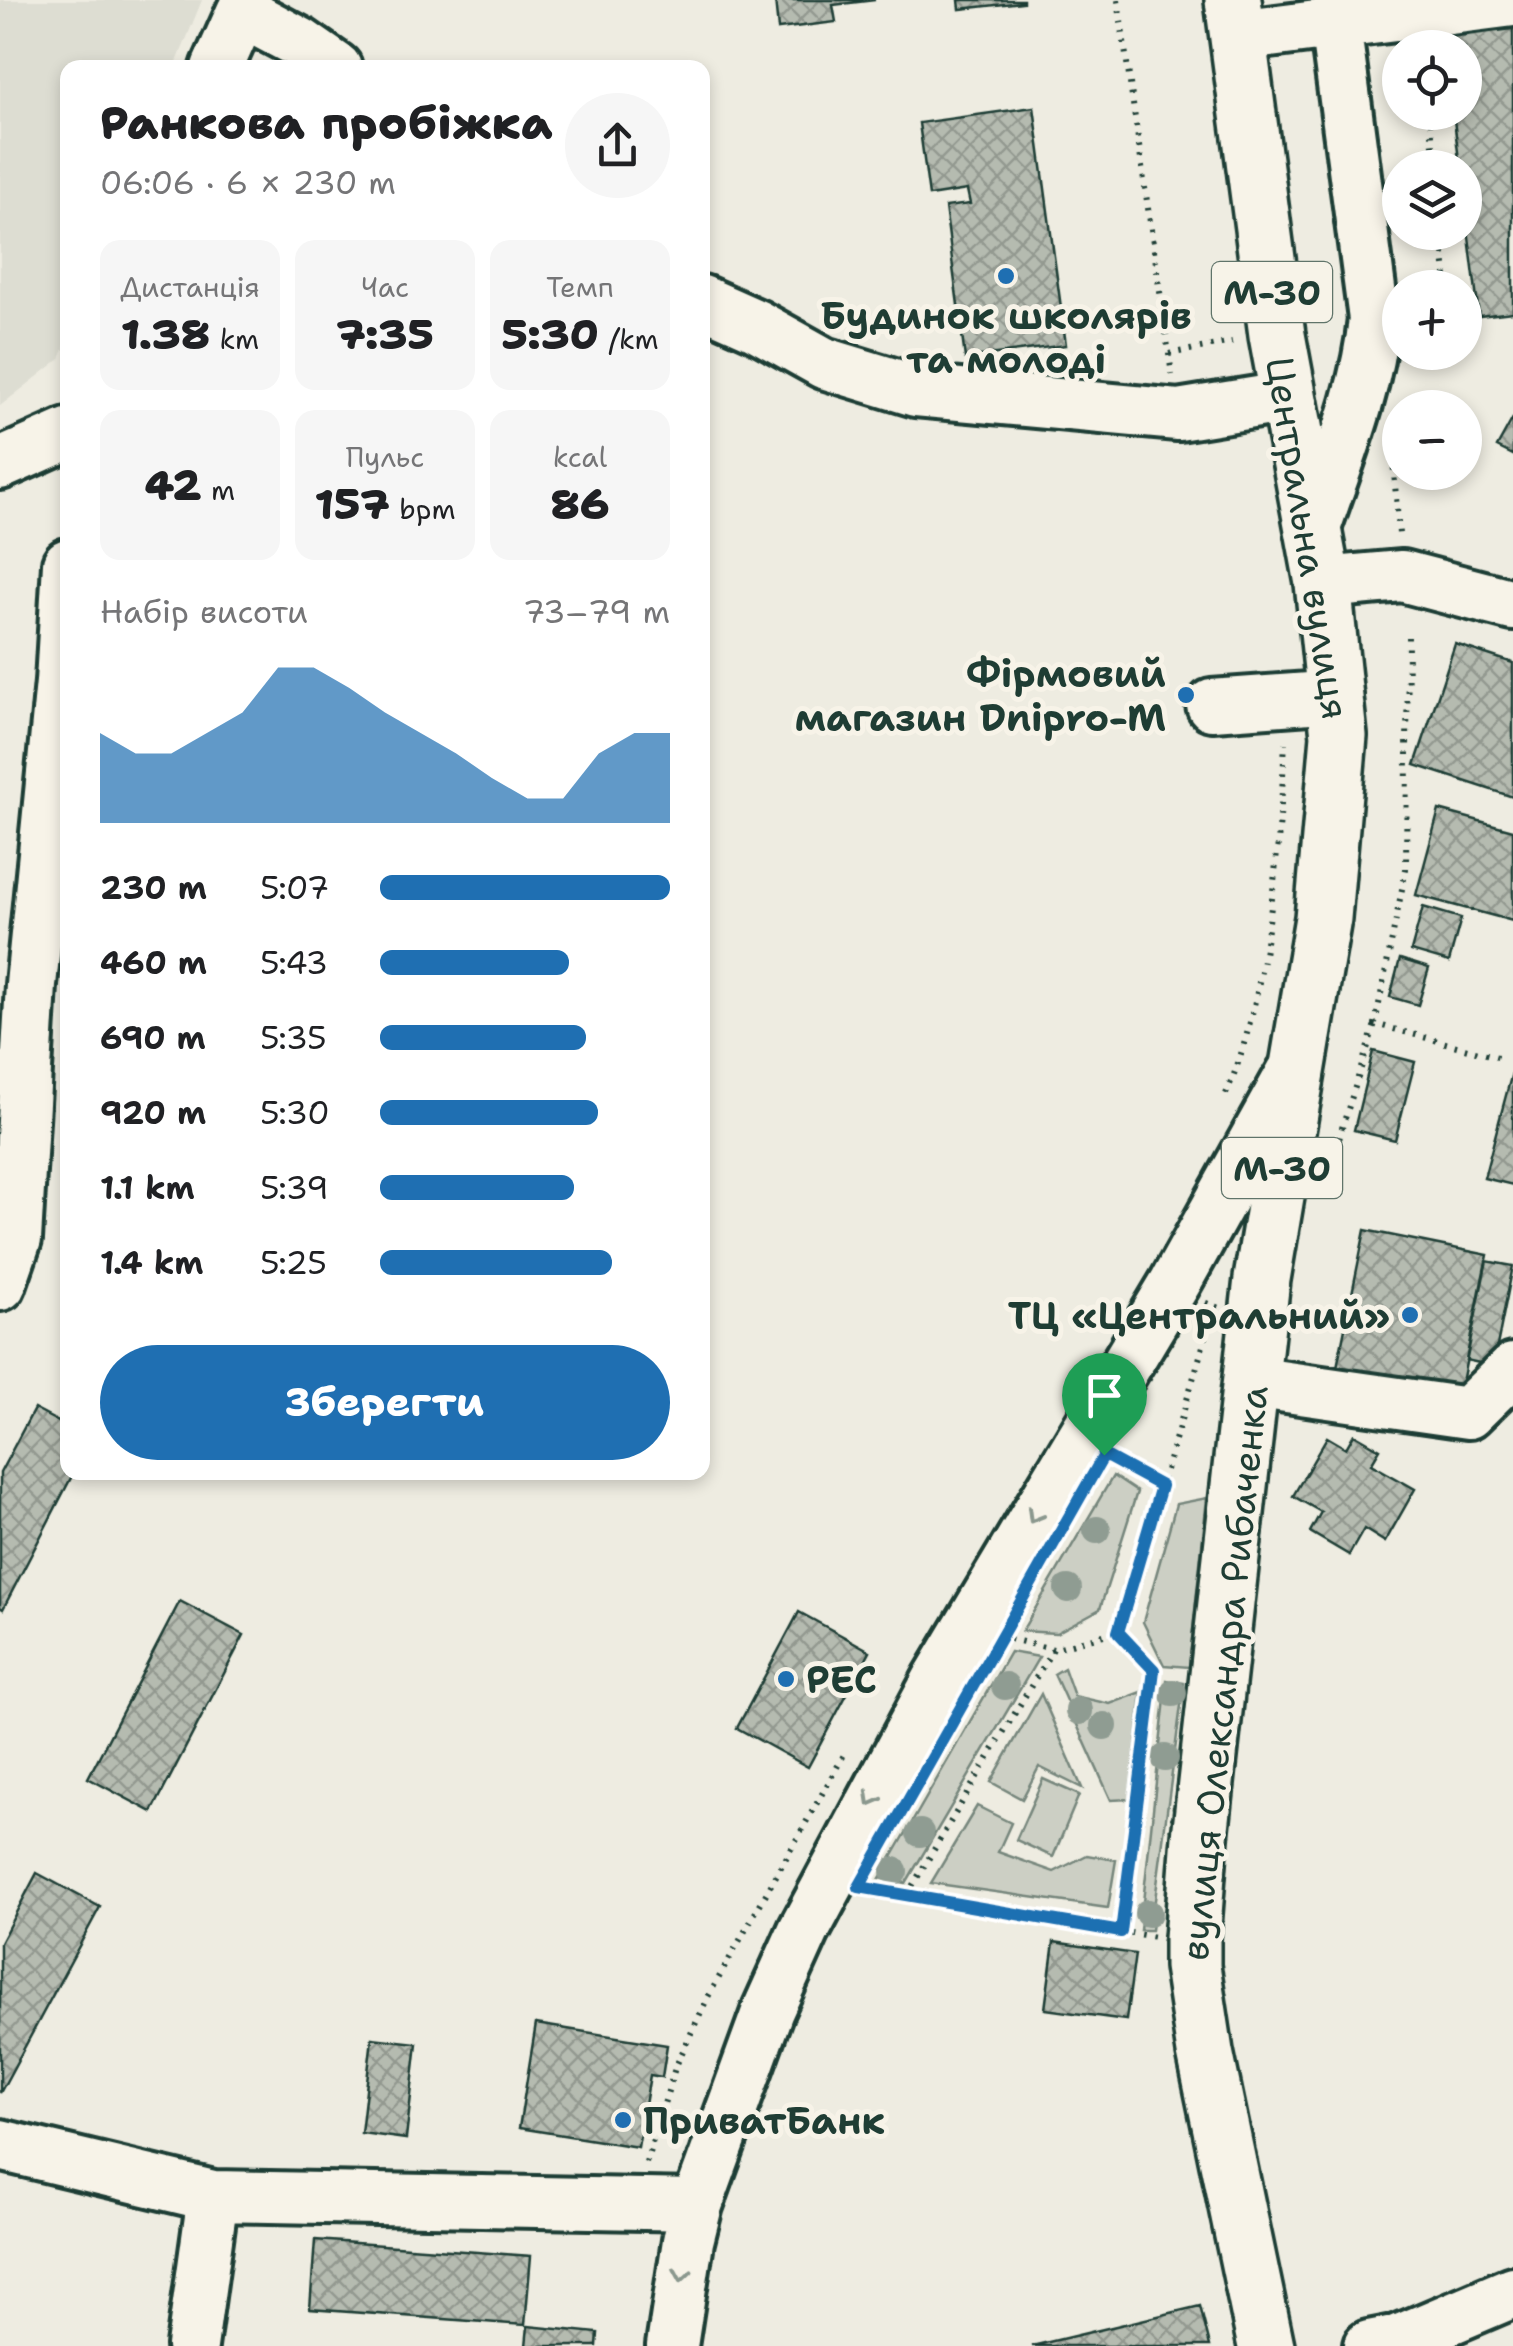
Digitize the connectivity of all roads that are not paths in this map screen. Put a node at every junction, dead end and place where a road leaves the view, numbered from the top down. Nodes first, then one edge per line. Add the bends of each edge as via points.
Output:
1 (1513, 0) edge
2 (241, 6) edge
3 (1236, 18) edge
4 (1335, 24) junction
5 (219, 60) edge
6 (324, 60) edge
7 (710, 305) edge
8 (1289, 398) junction
9 (60, 438) edge
10 (0, 464) edge
11 (1315, 528) junction
12 (1323, 583) junction
13 (1513, 606) edge
14 (60, 692) edge
15 (1312, 698) junction
16 (1212, 705) dead end
17 (1302, 1056) junction
18 (0, 1285) edge
19 (1195, 1296) junction
20 (1248, 1296) junction
21 (1513, 1369) edge
22 (1252, 1382) junction
23 (0, 2145) edge
24 (212, 2196) junction
25 (697, 2205) junction
26 (1513, 2292) edge
27 (192, 2346) edge
28 (672, 2346) edge
29 (1266, 2346) edge
30 (1369, 2346) edge

1 - 4 street
2 - 5 street
2 - 6 street
3 - 4 street
3 - 8 highway, Центральна вулиця / М-30
4 - 11 street via 1374,319 1361,390
7 - 8 street via 824,363 916,391 1178,414
8 - 11 highway, Центральна вулиця / М-30
9 - 10 street
11 - 12 highway, Центральна вулиця / М-30
12 - 13 street via 1402,576
12 - 15 highway, Центральна вулиця / М-30
14 - 18 street via 31,985 16,1239
15 - 16 street
15 - 17 highway, Центральна вулиця / М-30 via 1339,736 1330,864
17 - 19 street, Центральна вулиця
17 - 20 highway, вулиця Олександра Рибаченка / М-30
19 - 20 street via 1214,1264 1233,1264
19 -> 25 street, Центральна вулиця via 958,1646 858,1824 768,2010
20 - 22 highway, вулиця Олександра Рибаченка / М-30
21 - 22 street via 1468,1413
22 - 29 highway, вулиця Олександра Рибаченка / М-30 via 1200,1837 1192,1966
23 - 24 street
24 - 25 street
24 - 27 street
25 -> 28 street, Центральна вулиця
26 - 30 street via 1400,2340

